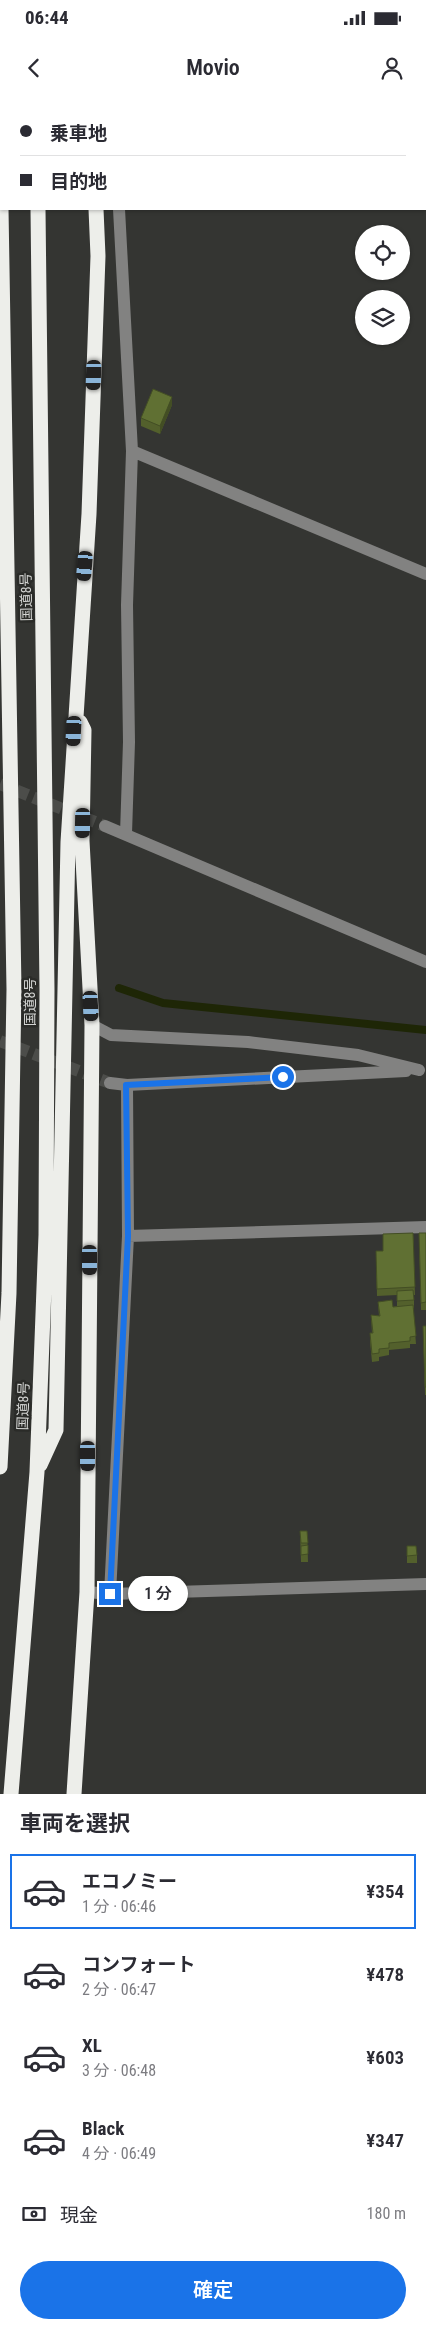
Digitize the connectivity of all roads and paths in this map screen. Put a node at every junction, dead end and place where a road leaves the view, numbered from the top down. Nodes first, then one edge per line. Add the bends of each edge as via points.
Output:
1 (1, 210) edge
2 (38, 210) edge
3 (96, 210) edge
4 (119, 210) edge
5 (132, 450) junction
6 (426, 574) edge
7 (75, 713) junction
8 (105, 826) tunnel mouth
9 (126, 834) junction
10 (426, 962) edge
11 (92, 1025) junction
12 (423, 1070) edge
13 (110, 1083) tunnel mouth
14 (126, 1085) junction
15 (426, 1227) edge
16 (128, 1236) junction
17 (0, 1274) edge
18 (9, 1293) junction
19 (0, 1466) edge
20 (37, 1472) junction
21 (426, 1584) edge
22 (87, 1592) junction
23 (110, 1594) junction
24 (11, 1794) edge
25 (74, 1794) edge

1 - 18 highway, 国道8号 via 14,989
2 - 20 highway, 国道8号 via 47,990 46,1235
3 - 7 highway via 98,256 89,514
4 - 5 street
5 - 6 street
5 - 9 street via 127,605 129,742
7 - 11 highway via 84,730 82,841
7 - 20 highway via 68,842 56,1430
8 - 9 street
9 - 10 street
11 - 12 street via 111,1035 248,1042 358,1055
11 - 22 highway
12 - 14 street
13 - 14 street
14 - 16 street
15 - 16 street
16 - 23 street
17 - 18 highway
18 - 19 highway, 国道8号
20 - 24 highway, 国道8号
21 - 23 street
22 - 23 street
22 - 25 highway

